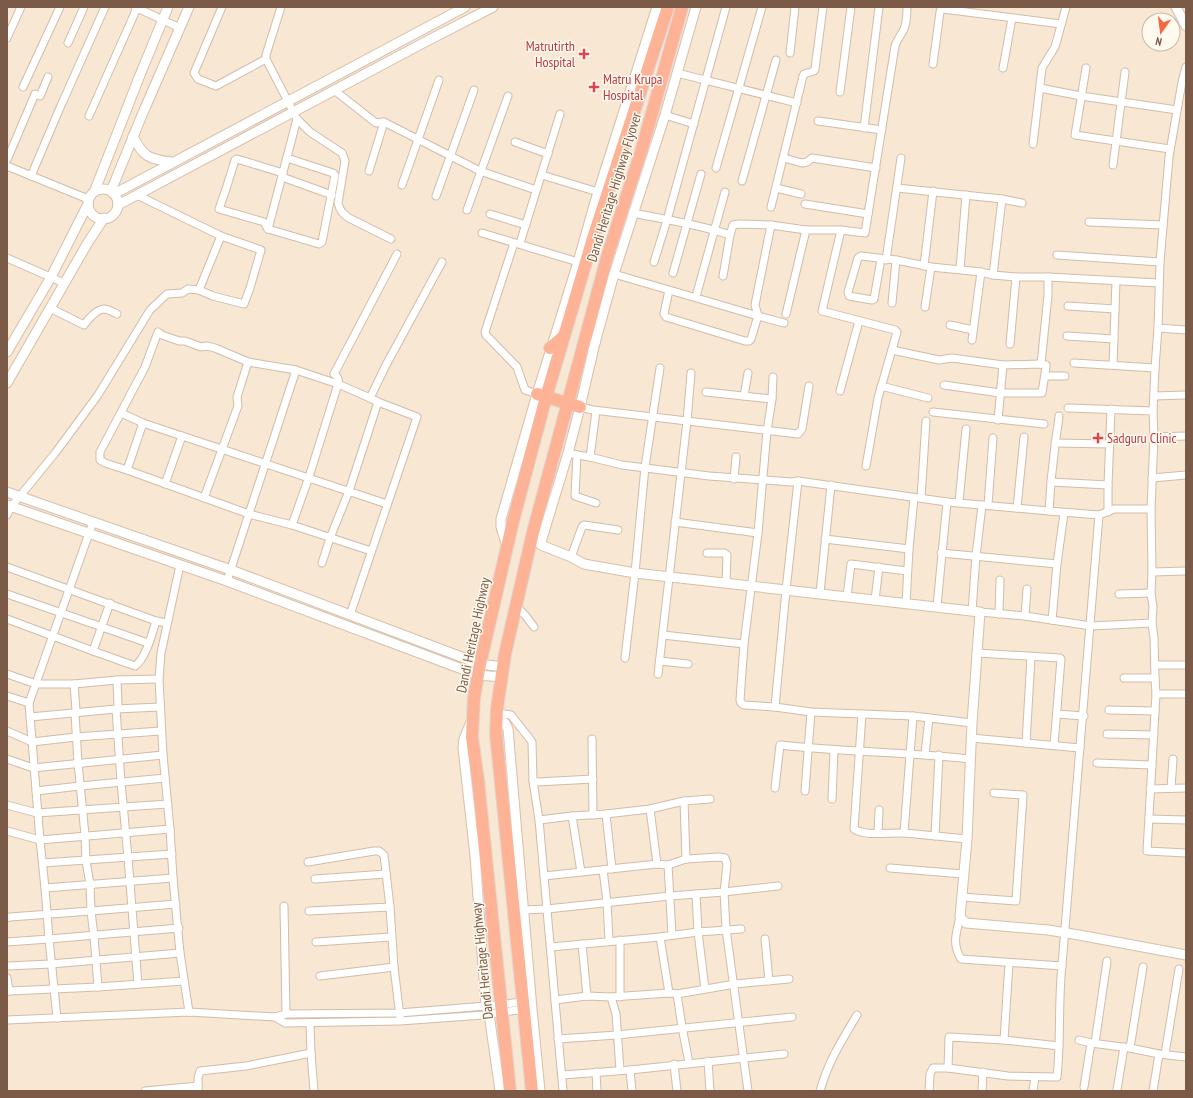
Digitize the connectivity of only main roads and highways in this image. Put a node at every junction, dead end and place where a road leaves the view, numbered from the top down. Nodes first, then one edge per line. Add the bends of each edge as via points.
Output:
1 (668, 7) edge
2 (682, 7) edge
3 (564, 336) junction
4 (550, 348) road end
5 (541, 396) junction
6 (567, 403) junction
7 (580, 407) road end
8 (510, 1091) edge
9 (532, 1091) edge

1 - 3 highway, Dandi Heritage Highway Flyover
2 - 6 highway, Dandi Heritage Highway Flyover via 643,145 608,254
3 - 4 highway
3 - 5 highway, Dandi Heritage Highway
5 - 6 highway
5 - 8 highway, Dandi Heritage Highway via 479,670 474,698 472,737
6 - 7 highway
6 - 9 highway via 533,532 505,654 496,734

